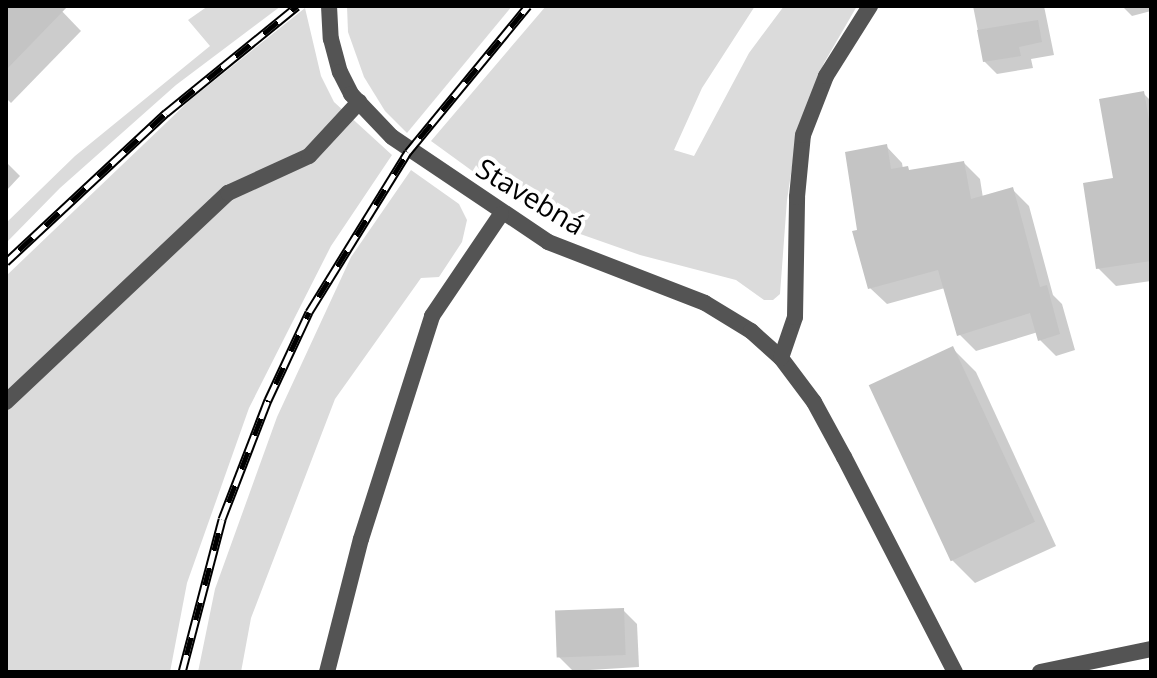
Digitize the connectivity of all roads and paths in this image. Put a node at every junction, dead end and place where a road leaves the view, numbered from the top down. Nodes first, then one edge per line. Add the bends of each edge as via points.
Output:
1 (329, 6) edge
2 (870, 6) edge
3 (359, 102) junction
4 (501, 214) junction
5 (781, 358) junction
6 (6, 402) edge
7 (1151, 649) edge
8 (327, 672) edge
9 (955, 672) edge
10 (1040, 672) edge

1 - 3 street, Stavebná via 340,72
2 - 5 street via 826,76 803,135 795,317
3 - 4 street, Stavebná via 392,137
3 - 6 street via 309,156 228,193
4 - 5 street, Stavebná via 548,242 705,303 751,331
4 - 8 street via 432,316 361,539
5 - 9 street, Stavebná via 814,402
7 - 10 street

